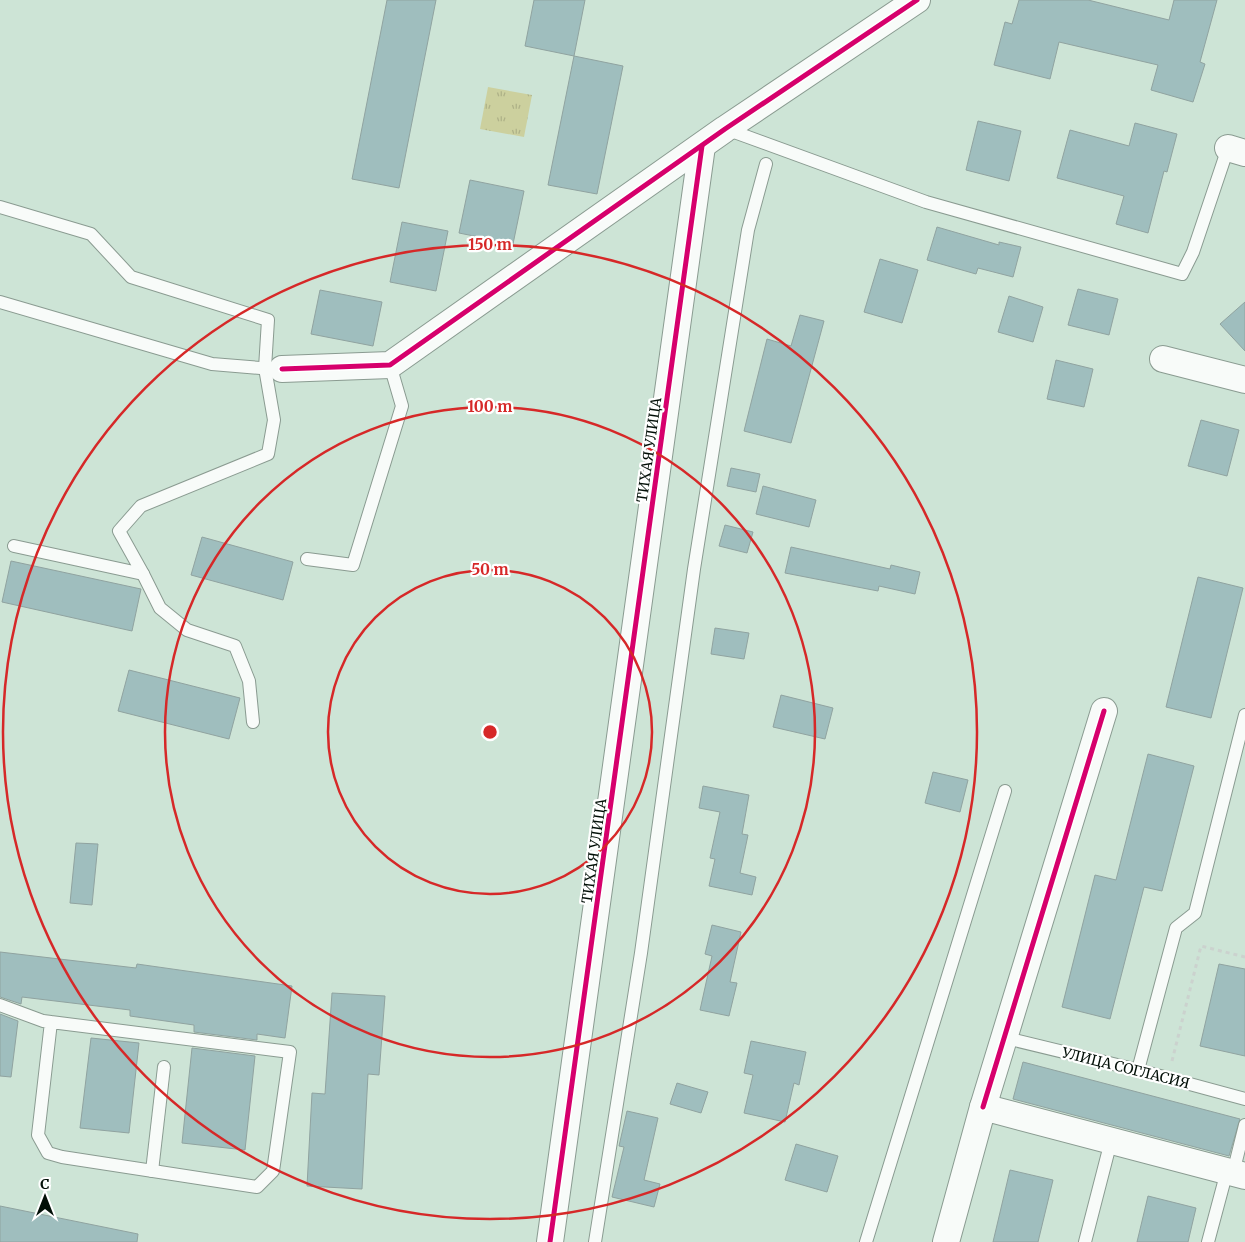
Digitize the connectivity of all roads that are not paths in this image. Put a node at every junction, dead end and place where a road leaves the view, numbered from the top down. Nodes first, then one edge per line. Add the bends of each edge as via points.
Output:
1 (917, 0) edge
2 (726, 129) junction
3 (702, 146) junction
4 (1236, 151) edge
5 (766, 164) dead end
6 (0, 207) edge
7 (0, 302) edge
8 (1163, 359) dead end
9 (390, 365) junction
10 (273, 369) junction
11 (1245, 380) edge
12 (14, 546) dead end
13 (306, 559) dead end
14 (143, 574) junction
15 (1104, 711) dead end
16 (1245, 715) edge
17 (253, 722) dead end
18 (1241, 745) edge
19 (1006, 791) dead end
20 (0, 1005) edge
21 (51, 1022) junction
22 (1006, 1038) junction
23 (164, 1067) dead end
24 (1138, 1070) junction
25 (1245, 1099) edge
26 (983, 1107) junction
27 (1245, 1125) edge
28 (1111, 1141) junction
29 (152, 1171) junction
30 (1235, 1173) edge
31 (550, 1242) edge
32 (595, 1242) edge
33 (866, 1242) edge
34 (946, 1242) edge
35 (1085, 1242) edge
36 (1208, 1242) edge

1 - 2 street
2 - 3 street
2 - 4 lane via 926,202 1182,274
3 - 9 street
3 - 31 street, ТИХАЯ УЛИЦА
5 - 32 lane via 748,230 695,560 641,953
6 - 10 lane via 91,234 131,277 268,320
7 - 10 lane via 212,364
8 - 11 street
9 - 10 street
9 - 13 lane via 402,406 353,565
10 - 14 lane via 274,420 268,454 141,506 119,532
12 - 14 lane
14 - 17 lane via 160,608 186,630 235,646 249,681
15 - 22 street
16 - 18 lane
18 - 24 lane via 1195,913 1176,928
19 - 33 lane
20 - 21 lane
21 - 29 lane via 38,1135 48,1153 62,1158
21 - 29 lane via 290,1052 273,1171 257,1188
22 - 24 lane, УЛИЦА СОГЛАСИЯ
22 - 26 street
23 - 29 lane
24 - 25 lane, УЛИЦА СОГЛАСИЯ
26 - 28 street
26 - 34 street
27 - 30 lane
28 - 30 street
28 - 35 lane
30 - 36 lane

